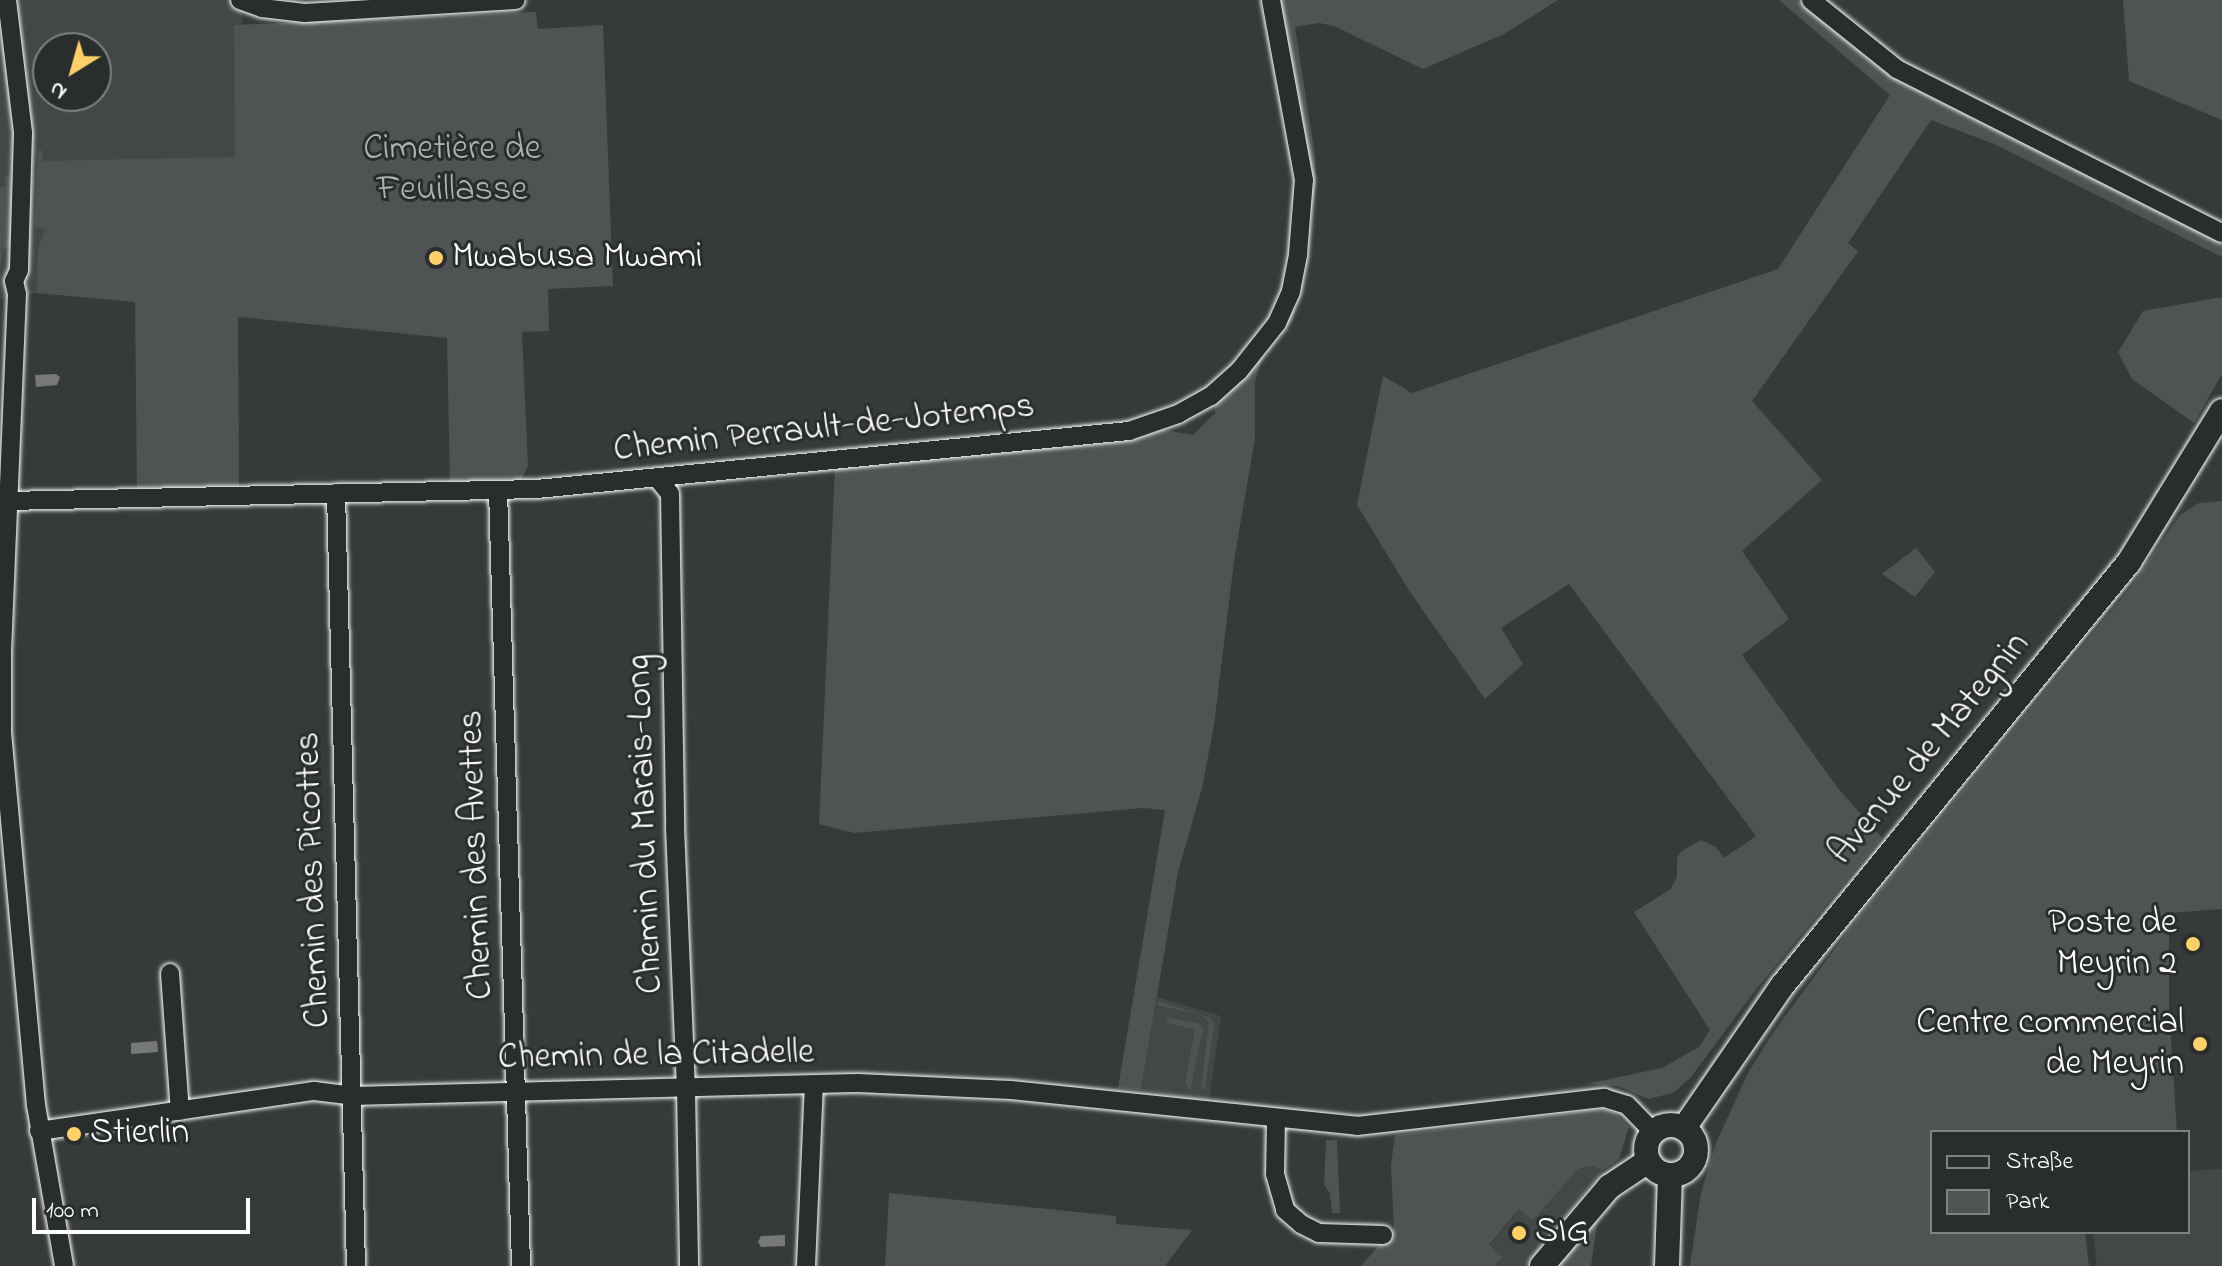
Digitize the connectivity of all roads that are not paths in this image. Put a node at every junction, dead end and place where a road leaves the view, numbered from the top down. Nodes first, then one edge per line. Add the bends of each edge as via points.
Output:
1 (7, 0) edge
2 (240, 0) edge
3 (516, 0) edge
4 (1271, 0) edge
5 (1811, 0) edge
6 (2222, 233) edge
7 (7, 285) edge
8 (2222, 411) edge
9 (658, 479) junction
10 (498, 490) junction
11 (336, 493) junction
12 (8, 501) junction
13 (170, 973) dead end
14 (814, 1085) junction
15 (686, 1088) junction
16 (516, 1092) junction
17 (352, 1096) junction
18 (180, 1111) junction
19 (1276, 1119) junction
20 (1684, 1128) junction
21 (39, 1131) junction
22 (1653, 1132) junction
23 (1648, 1161) junction
24 (1670, 1175) junction
25 (1383, 1235) dead end
26 (64, 1266) edge
27 (356, 1266) edge
28 (521, 1266) edge
29 (689, 1266) edge
30 (806, 1266) edge
31 (1542, 1266) edge
32 (1667, 1266) edge

1 - 7 street via 23,117 19,270
2 - 3 street via 305,13
4 - 9 street, Chemin Perrault-de-Jotemps via 1304,180 1298,254 1291,291 1277,323 1246,364 1211,396 1129,431
5 - 6 street via 1897,69
7 - 12 street via 15,371
8 - 20 main road, Avenue de Mategnin via 2129,562 1782,986
9 - 10 street, Chemin Perrault-de-Jotemps
9 - 15 street, Chemin du Marais-Long via 670,494 675,829
10 - 11 street, Chemin Perrault-de-Jotemps
10 - 16 street, Chemin des Avettes
11 - 12 street, Chemin Perrault-de-Jotemps
11 - 17 street, Chemin des Picottes
12 - 21 street via 2,732
13 - 18 street
14 - 15 street, Chemin de la Citadelle
14 - 19 street, Chemin de la Citadelle via 974,1087
14 - 30 street
15 - 16 street, Chemin de la Citadelle
15 - 29 street, Chemin du Marais-Long
16 - 17 street, Chemin de la Citadelle
16 - 28 street, Chemin des Avettes
17 - 18 street, Chemin de la Citadelle via 314,1091
17 - 27 street, Chemin des Picottes
18 - 21 street, Chemin de la Citadelle
19 - 22 street, Chemin de la Citadelle via 1371,1125 1604,1098 1627,1105
19 - 25 street via 1275,1174 1285,1210 1319,1233
20 - 22 main road via 1668,1124
20 - 24 main road via 1696,1144 1695,1159 1685,1171
21 - 26 street
22 - 23 main road via 1646,1143
23 - 24 main road
23 - 31 main road via 1616,1179
24 - 32 main road

